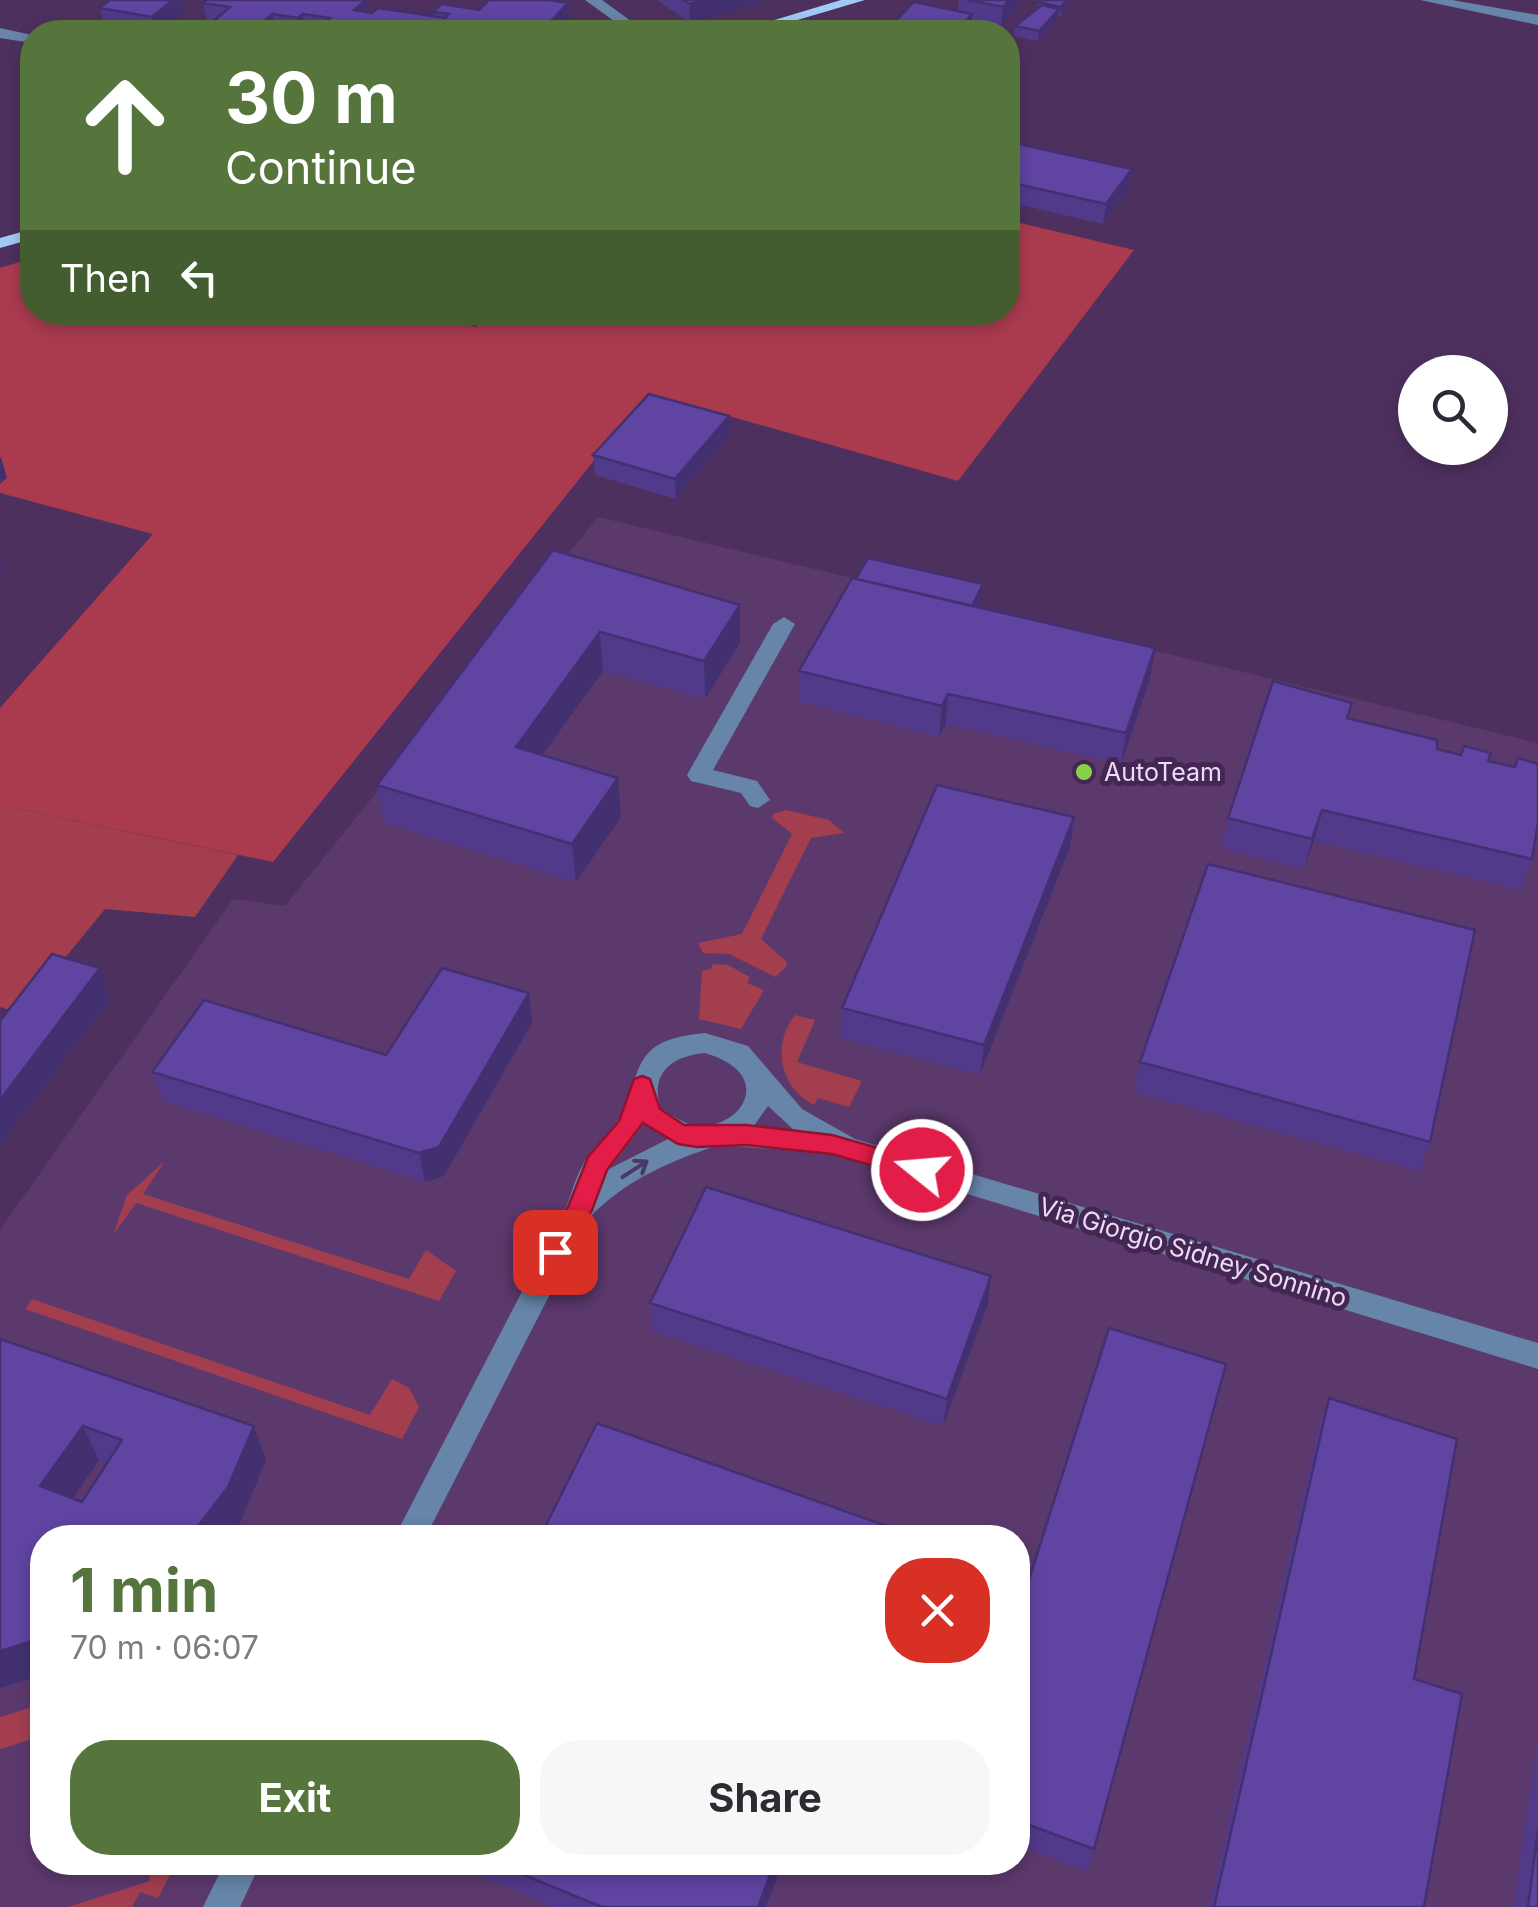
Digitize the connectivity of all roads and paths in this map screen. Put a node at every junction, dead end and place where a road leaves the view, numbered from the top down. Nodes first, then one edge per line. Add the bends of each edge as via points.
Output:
1 (592, 0) edge
2 (858, 0) edge
3 (1428, 0) edge
4 (621, 20) edge
5 (786, 20) edge
6 (1538, 20) edge
7 (784, 624) dead end
8 (758, 800) dead end
9 (762, 1082) junction
10 (642, 1086) junction
11 (706, 1137) junction
12 (847, 1147) junction
13 (579, 1210) junction
14 (1538, 1356) edge
15 (417, 1525) edge
16 (237, 1875) edge
17 (221, 1907) edge

1 - 4 street
2 - 5 main road
3 - 6 street
7 - 8 street via 700,774 749,787
9 - 10 street via 736,1050 694,1043 662,1056
9 - 11 street via 748,1120
9 - 12 street, Via Giorgio Sidney Sonnino via 793,1117
10 - 11 street via 650,1114 678,1134
10 - 13 street, Via Giorgio Sidney Sonnino via 630,1125 596,1164
11 - 12 street, Via Giorgio Sidney Sonnino
13 -> 11 street, Via Giorgio Sidney Sonnino via 646,1162
12 - 14 street, Via Giorgio Sidney Sonnino
13 - 15 street, Via Giorgio Sidney Sonnino
16 - 17 street

